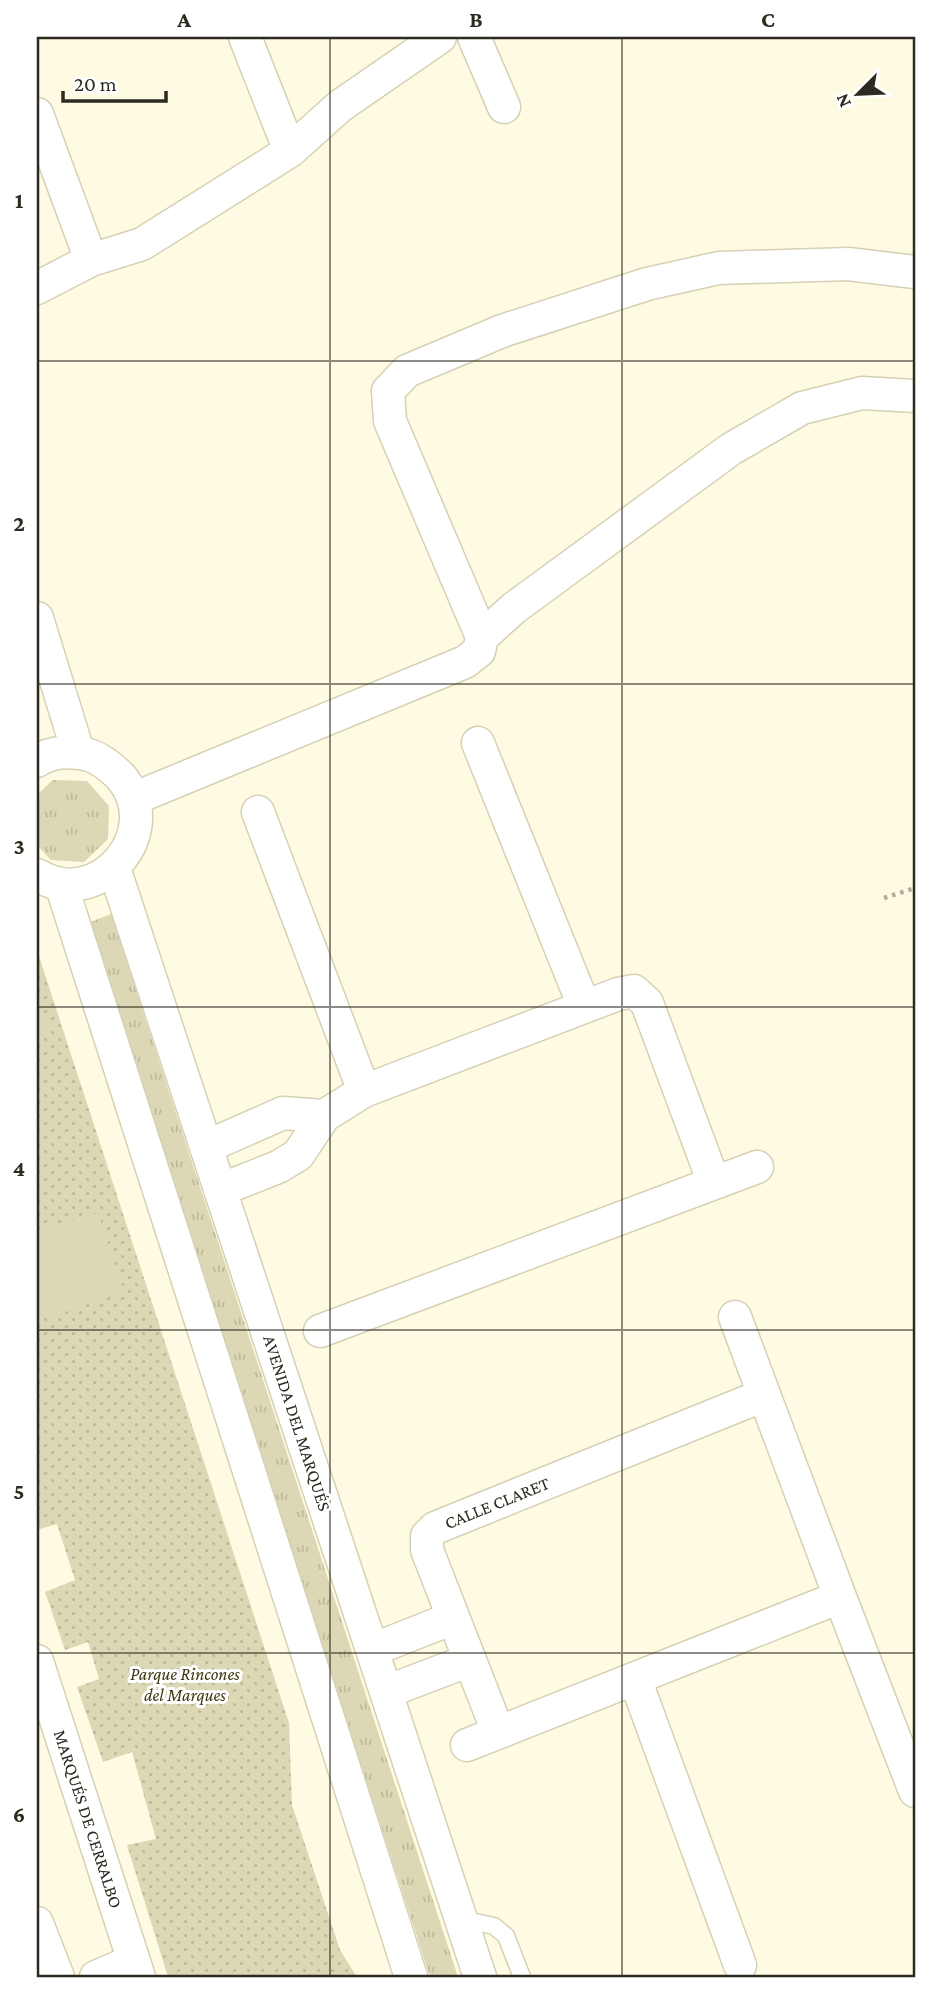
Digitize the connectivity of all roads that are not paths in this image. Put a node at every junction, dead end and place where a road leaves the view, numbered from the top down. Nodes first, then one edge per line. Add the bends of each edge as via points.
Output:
1 (245, 37) edge
2 (440, 37) edge
3 (474, 37) edge
4 (504, 107) dead end
5 (37, 114) edge
6 (290, 151) junction
7 (90, 260) junction
8 (915, 272) edge
9 (37, 288) edge
10 (915, 396) edge
11 (37, 618) edge
12 (482, 637) junction
13 (478, 743) dead end
14 (78, 752) junction
15 (37, 761) edge
16 (133, 799) junction
17 (258, 812) dead end
18 (114, 868) junction
19 (49, 880) edge
20 (583, 1006) junction
21 (364, 1091) junction
22 (324, 1116) junction
23 (206, 1147) junction
24 (757, 1167) dead end
25 (714, 1183) junction
26 (220, 1190) junction
27 (735, 1317) dead end
28 (320, 1331) dead end
29 (764, 1395) junction
30 (839, 1597) junction
31 (453, 1618) junction
32 (372, 1650) junction
33 (470, 1660) junction
34 (37, 1661) edge
35 (635, 1679) junction
36 (386, 1692) junction
37 (498, 1732) junction
38 (467, 1745) dead end
39 (915, 1791) edge
40 (461, 1919) junction
41 (37, 1923) edge
42 (740, 1965) dead end
43 (136, 1969) edge
44 (58, 1977) edge
45 (96, 1977) edge
46 (411, 1977) edge
47 (480, 1977) edge
48 (522, 1977) edge

1 - 6 street
2 - 6 street via 340,106
3 - 4 street
5 - 7 street
6 - 7 street via 142,244
7 - 9 street
8 - 12 street via 848,264 719,268 647,284 502,331 407,371 388,391 390,421
10 - 12 street via 862,393 802,408 731,449 514,608
11 - 14 street
12 - 16 street via 479,651 465,662
13 - 20 street
14 - 15 street
14 - 16 street via 112,768
16 - 18 street via 133,836
17 - 21 street
18 - 19 street via 80,884
18 - 23 street, AVENIDA DEL MARQUÉS
19 - 46 street
20 - 21 street
20 - 25 street via 635,991 648,1003
21 - 22 street
22 - 23 street via 284,1113
22 - 26 street via 298,1155
23 - 26 street, AVENIDA DEL MARQUÉS
24 - 25 street
25 - 28 street
26 - 32 street, AVENIDA DEL MARQUÉS
27 - 29 street
29 - 30 street
29 - 31 street, CALLE CLARET via 435,1528 427,1536 427,1550
30 - 35 street
30 - 39 street
31 - 32 street
31 - 33 street, CALLE CLARET
32 - 36 street, AVENIDA DEL MARQUÉS
33 - 36 street
33 - 37 street, CALLE CLARET
34 - 43 street, MARQUÉS DE CERRALBO
35 - 37 street
35 - 42 street
36 - 40 street, AVENIDA DEL MARQUÉS
37 - 38 street
40 - 47 street, AVENIDA DEL MARQUÉS
40 - 48 lane via 494,1926 506,1937
41 - 44 street
43 - 45 street

